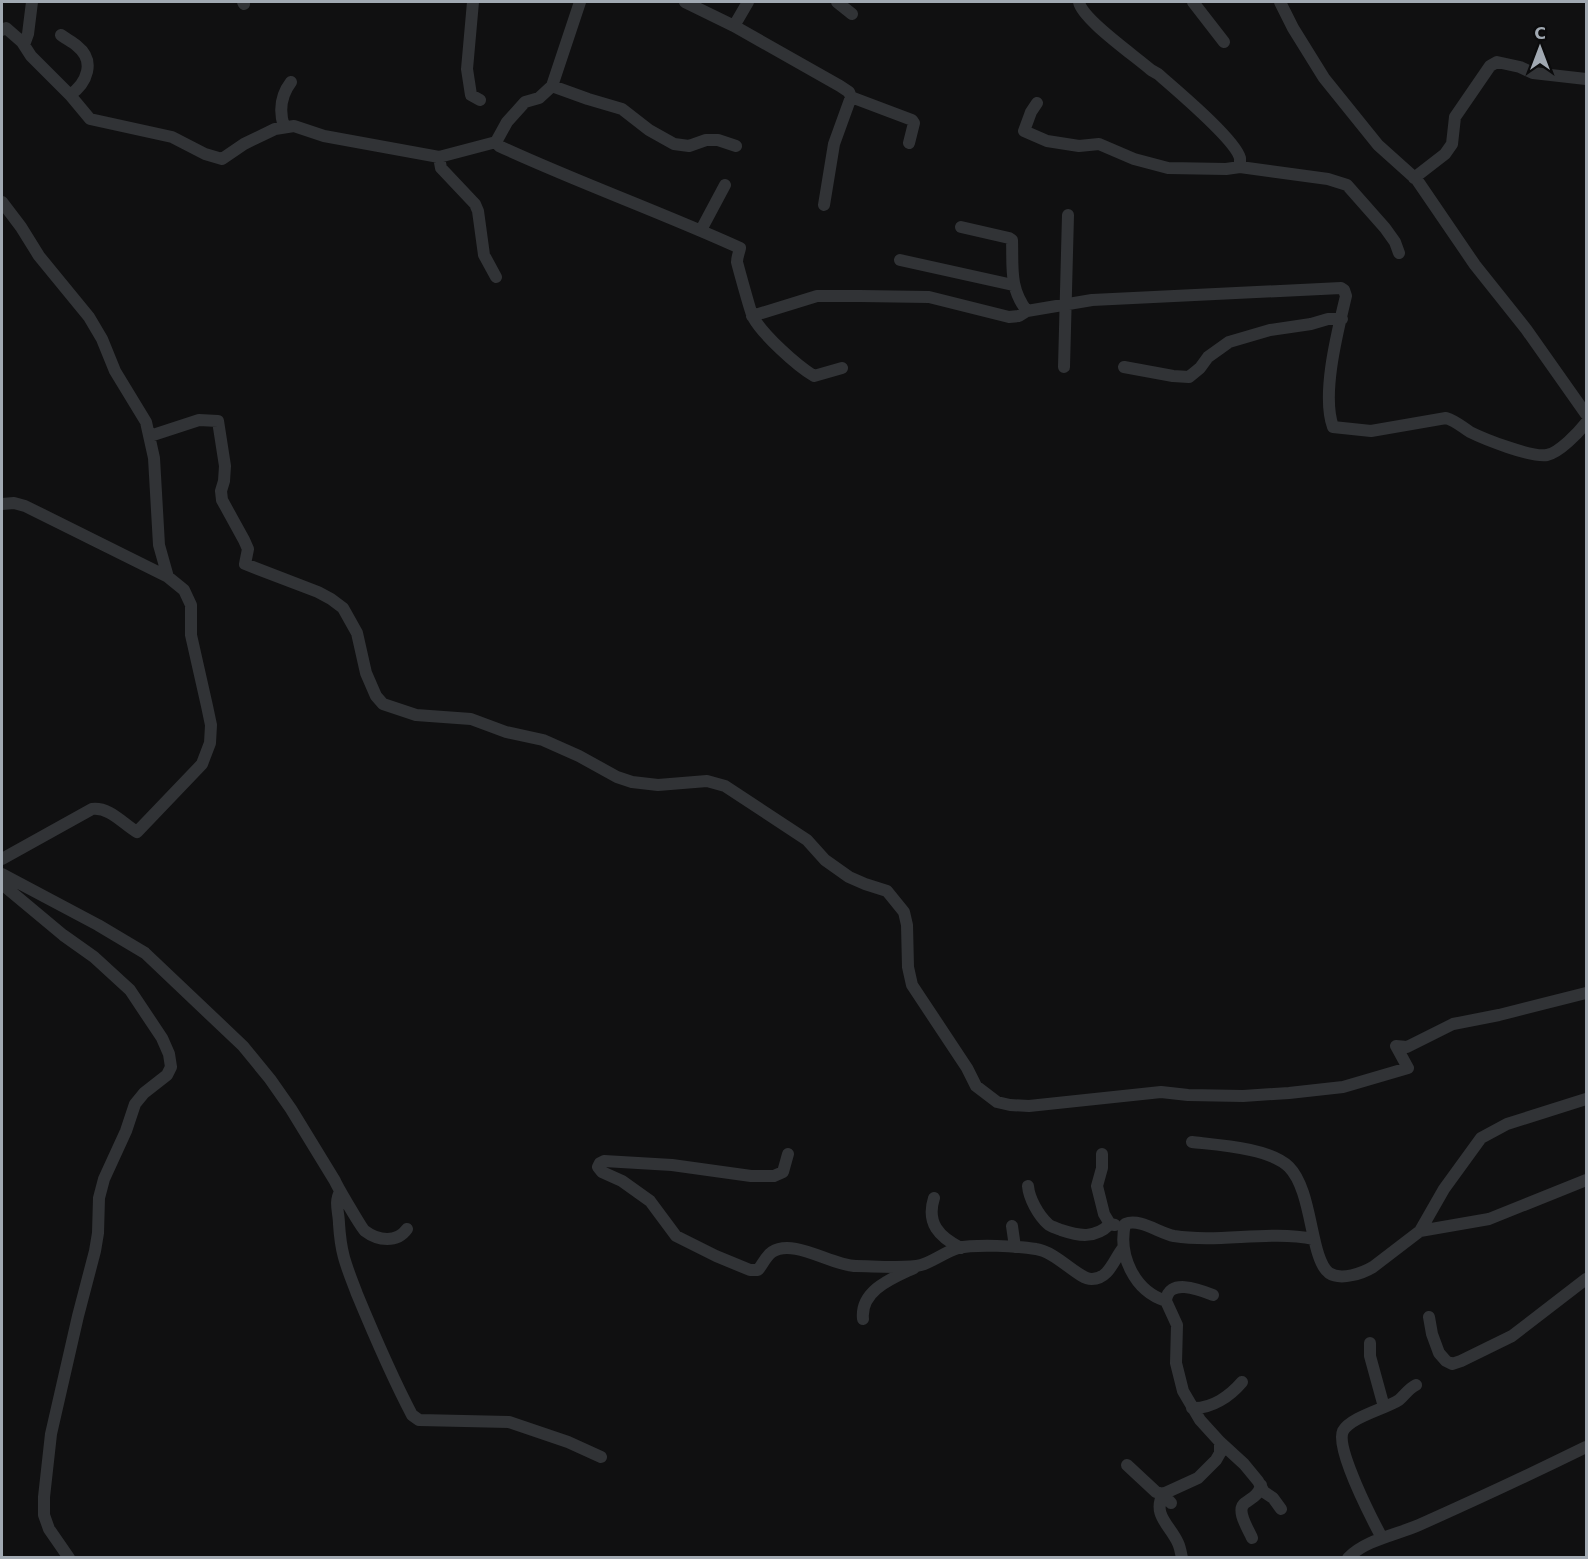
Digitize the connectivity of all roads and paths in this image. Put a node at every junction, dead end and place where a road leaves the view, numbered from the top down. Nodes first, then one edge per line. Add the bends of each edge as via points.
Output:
1 (32, 2) edge
2 (473, 2) edge
3 (580, 2) edge
4 (685, 2) edge
5 (748, 2) edge
6 (837, 2) edge
7 (1079, 2) edge
8 (1193, 2) edge
9 (1280, 2) edge
10 (852, 14) dead end
11 (734, 26) junction
12 (2, 30) edge
13 (60, 35) dead end
14 (1224, 42) dead end
15 (24, 45) junction
16 (1587, 80) edge
17 (291, 82) dead end
18 (552, 86) junction
19 (70, 94) junction
20 (851, 97) junction
21 (480, 100) dead end
22 (1037, 103) dead end
23 (284, 126) junction
24 (496, 142) junction
25 (909, 143) dead end
26 (735, 146) dead end
27 (439, 157) junction
28 (1240, 167) junction
29 (1414, 178) junction
30 (725, 185) dead end
31 (2, 202) edge
32 (824, 205) dead end
33 (1068, 214) dead end
34 (961, 227) dead end
35 (701, 230) junction
36 (1399, 252) dead end
37 (900, 260) dead end
38 (496, 277) dead end
39 (1013, 285) junction
40 (1066, 303) junction
41 (1027, 311) junction
42 (752, 316) junction
43 (1342, 319) junction
44 (1064, 367) dead end
45 (1124, 367) dead end
46 (842, 368) dead end
47 (1587, 414) edge
48 (1587, 423) edge
49 (150, 436) junction
50 (2, 504) edge
51 (168, 577) junction
52 (2, 859) edge
53 (2, 874) edge
54 (2, 884) edge
55 (1587, 993) edge
56 (1587, 1099) edge
57 (1192, 1142) dead end
58 (788, 1154) dead end
59 (1102, 1154) dead end
60 (1587, 1180) edge
61 (1028, 1186) dead end
62 (340, 1192) junction
63 (934, 1198) dead end
64 (1110, 1224) junction
65 (1125, 1224) junction
66 (1012, 1226) dead end
67 (407, 1229) dead end
68 (1420, 1231) junction
69 (1314, 1239) junction
70 (1015, 1247) junction
71 (961, 1248) junction
72 (1123, 1248) junction
73 (921, 1265) junction
74 (1587, 1279) edge
75 (1213, 1295) dead end
76 (1166, 1301) junction
77 (1429, 1317) dead end
78 (863, 1319) dead end
79 (1370, 1343) dead end
80 (1242, 1382) dead end
81 (1416, 1385) dead end
82 (1384, 1407) junction
83 (1192, 1408) junction
84 (1220, 1442) junction
85 (1587, 1447) edge
86 (601, 1458) dead end
87 (1127, 1465) dead end
88 (1261, 1485) junction
89 (1167, 1499) junction
90 (1281, 1509) dead end
91 (1252, 1538) dead end
92 (1382, 1538) junction
93 (69, 1557) edge
94 (1182, 1557) edge
95 (1348, 1557) edge

1 - 15 street
2 - 21 street via 467,69 471,95
3 - 18 street
4 - 11 street
5 - 11 street
6 - 10 street
7 - 28 street via 1095,24 1215,126 1234,147
8 - 14 street
9 - 29 street via 1324,78 1378,145
11 - 20 street via 840,86
12 - 15 street via 6,28
13 - 19 street via 79,47 88,65 87,75
15 - 19 street
16 - 29 street via 1533,73 1497,62 1490,66 1455,117 1452,144 1445,154
17 - 23 street via 283,98
18 - 24 street via 539,98 525,102
18 - 26 street via 622,109 674,144 689,146 718,140
19 - 23 street via 90,119 172,136 222,159
20 - 25 street via 912,120
20 - 32 street via 834,144
22 - 28 street via 1024,131 1047,141 1079,146 1099,144 1168,168
23 - 27 street
24 - 27 street
24 - 35 street via 568,177
27 - 38 street via 441,168 475,204 484,255
28 - 36 street via 1347,185 1385,228
29 - 47 street
30 - 35 street
31 - 49 street via 92,322
33 - 40 street
34 - 39 street via 1012,240
35 - 42 street via 740,248 737,260
37 - 39 street
39 - 41 street
40 - 41 street
40 - 43 street via 1341,288 1346,296
40 - 44 street
41 - 42 street via 1009,317 929,297 817,296
42 - 46 street via 814,376
43 - 45 street via 1270,330 1229,342 1189,377
43 - 48 street via 1332,359 1329,416 1333,426 1371,431 1446,418 1488,439 1546,456
49 - 51 street via 159,545
49 - 55 street via 199,420 218,421 225,466 222,500 248,549 245,564 318,592 342,608 357,633 368,679 383,704 416,715 471,719 543,740 632,782 707,782 725,786 807,840 825,860 849,877 887,891 904,912 912,985 976,1086 997,1102 1029,1106 1161,1092 1243,1096 1343,1087 1408,1068 1396,1046 1407,1047 1453,1024
50 - 51 street via 25,506
51 - 52 street via 184,590 191,605 191,635 211,725 210,743 202,764 137,832 101,808 92,809
53 - 62 street via 145,953 211,1015 270,1079
54 - 93 street via 130,990 170,1054 167,1075 135,1104 104,1179 98,1233 51,1434 44,1515 48,1529
56 - 68 street via 1507,1124 1481,1138
57 - 69 street via 1242,1148 1283,1162 1295,1174 1305,1195
58 - 73 street via 783,1172 774,1176 631,1162 604,1161 598,1167 650,1201 676,1236 750,1270 758,1270 770,1253 791,1248 851,1266
59 - 64 street via 1097,1186
60 - 68 street via 1489,1219
61 - 64 street via 1048,1225 1090,1236
62 - 67 street via 366,1232 389,1240
62 - 86 street via 339,1238 346,1270 387,1368 412,1415 419,1420 509,1422
63 - 71 street via 934,1228
64 - 65 street
65 - 69 street via 1136,1223 1173,1236
65 - 72 street
66 - 70 street
68 - 69 street via 1373,1267 1346,1276 1331,1275
70 - 71 street
70 - 72 street via 1053,1254 1092,1280 1104,1275
71 - 73 street
72 - 76 street via 1128,1265 1142,1285
73 - 78 street via 873,1291
74 - 77 street via 1512,1336 1452,1364 1439,1353
75 - 76 street via 1173,1288
76 - 83 street via 1176,1318 1176,1363
79 - 82 street
80 - 83 street via 1226,1398
81 - 82 street
82 - 92 street via 1354,1422 1342,1435 1359,1492
83 - 84 street
84 - 88 street
84 - 89 street via 1216,1460
85 - 92 street via 1453,1510
87 - 89 street
88 - 90 street
88 - 91 street via 1254,1499 1241,1507
89 - 94 street via 1159,1502 1158,1510
92 - 95 street

